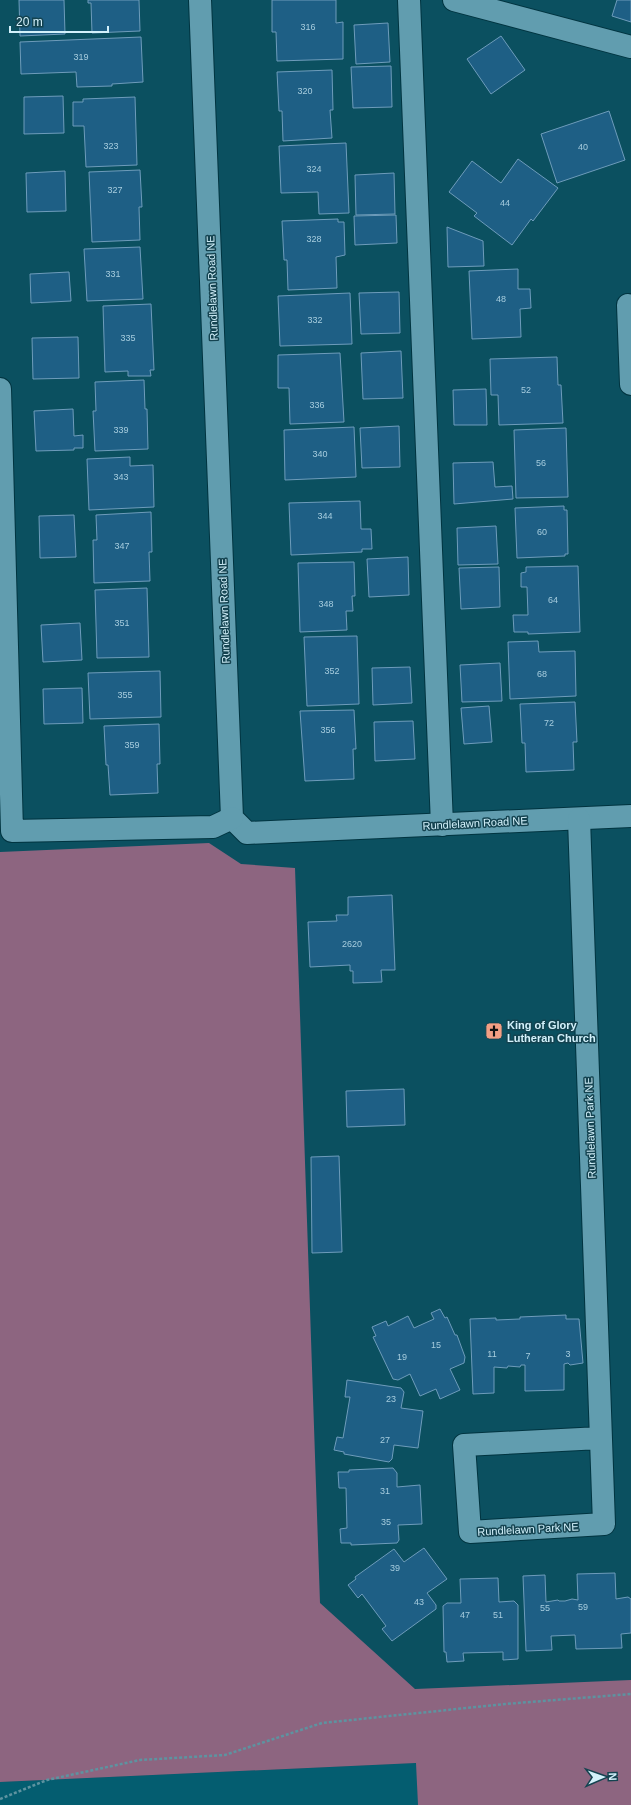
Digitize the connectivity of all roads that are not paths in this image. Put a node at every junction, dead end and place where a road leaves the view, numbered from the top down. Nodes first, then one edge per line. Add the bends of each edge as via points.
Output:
1 (200, 0) edge
2 (409, 0) edge
3 (454, 0) edge
4 (631, 47) edge
5 (628, 305) dead end
6 (631, 384) edge
7 (0, 389) edge
8 (631, 816) edge
9 (232, 818) junction
10 (579, 819) junction
11 (442, 825) junction
12 (600, 1438) junction

1 - 9 street, Rundlelawn Road NE
2 - 11 street
3 - 4 street
5 - 6 street
7 - 9 street via 12,830 213,827
8 - 10 street, Rundlelawn Road NE
9 - 11 street, Rundlelawn Road NE via 247,833
10 - 11 street, Rundlelawn Road NE
10 - 12 street, Rundlelawn Park NE
12 - 12 street, Rundlelawn Park NE via 604,1524 470,1532 464,1444

